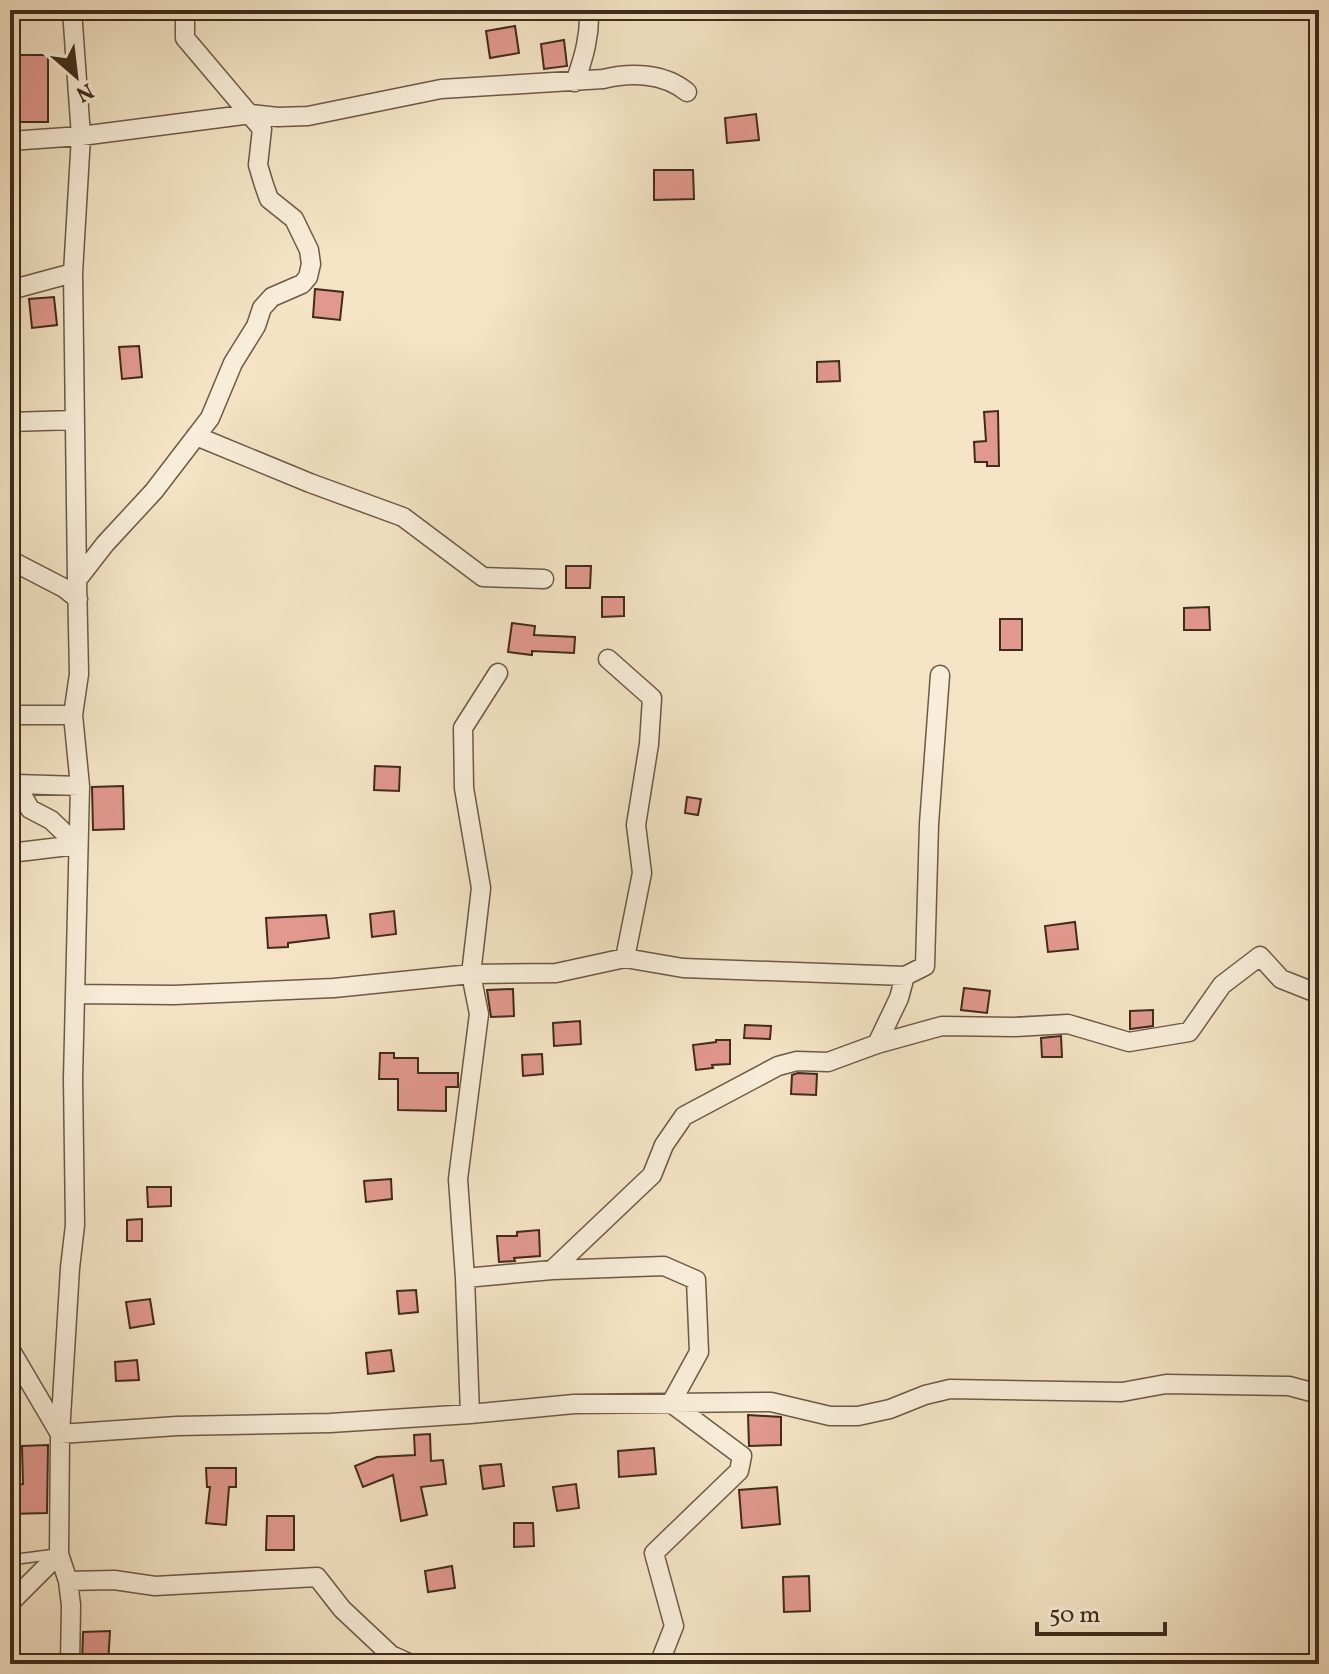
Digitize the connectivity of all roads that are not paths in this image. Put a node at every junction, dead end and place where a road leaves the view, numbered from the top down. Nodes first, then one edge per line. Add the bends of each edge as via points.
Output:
1 (72, 10) edge
2 (185, 10) edge
3 (589, 10) edge
4 (575, 82) junction
5 (687, 92) dead end
6 (251, 114) junction
7 (81, 136) junction
8 (10, 141) edge
9 (73, 273) junction
10 (10, 290) edge
11 (74, 420) junction
12 (10, 422) edge
13 (196, 436) junction
14 (10, 560) edge
15 (544, 579) dead end
16 (78, 590) junction
17 (608, 659) dead end
18 (498, 673) dead end
19 (940, 675) dead end
20 (10, 715) edge
21 (73, 715) junction
22 (80, 786) junction
23 (77, 845) junction
24 (10, 853) edge
25 (625, 958) junction
26 (471, 974) junction
27 (905, 976) junction
28 (75, 994) junction
29 (1319, 994) edge
30 (877, 1044) junction
31 (552, 1270) junction
32 (465, 1278) junction
33 (10, 1349) edge
34 (1319, 1394) edge
35 (671, 1403) junction
36 (470, 1414) junction
37 (60, 1434) junction
38 (59, 1554) junction
39 (10, 1560) edge
40 (68, 1581) junction
41 (10, 1603) edge
42 (70, 1664) edge
43 (411, 1664) edge
44 (659, 1664) edge

1 - 7 street
2 - 6 street via 185,38
3 - 4 street via 585,53
4 - 5 street via 627,73 675,82
4 - 6 street via 441,89 308,116
6 - 7 street
6 - 13 street via 262,129 258,165 269,199 294,219 311,264 302,284 272,297 262,308 210,418
7 - 8 street
7 - 9 street
9 - 10 street
9 - 11 street
11 - 12 street
11 - 16 street
13 - 15 street via 403,517 483,577
13 - 16 street via 105,544
14 - 16 street
16 - 21 street via 79,674
17 - 25 street via 652,698 636,825 642,873
18 - 26 street via 463,728 464,788 481,888
19 - 27 street via 925,966
20 - 21 street
21 - 22 street
22 - 23 street
22 - 23 street via 16,784 30,809 51,820
23 - 24 street
23 - 28 street
25 - 26 street via 556,973
25 - 27 street via 683,968
26 - 28 street via 334,988
26 - 32 street via 479,1014 458,1179
27 - 30 street
28 - 37 street via 75,1225
29 - 30 street via 1281,979 1260,956 1222,985 1189,1032 1129,1042 1068,1024 942,1026
30 - 31 street via 828,1062 778,1066 684,1116 652,1175
31 - 32 street
31 - 35 street via 664,1266 696,1280 699,1352
32 - 36 street
33 - 37 street
34 - 35 street via 1289,1386 1166,1384 1122,1392 950,1389 858,1416 830,1416 771,1402
35 - 36 street via 574,1404
35 - 44 street via 742,1456 739,1471 654,1553 674,1626
36 - 37 street
37 - 38 street
38 - 39 lane
38 - 40 street
38 - 41 street
40 - 42 street
40 - 43 street via 155,1586 317,1577 391,1655

